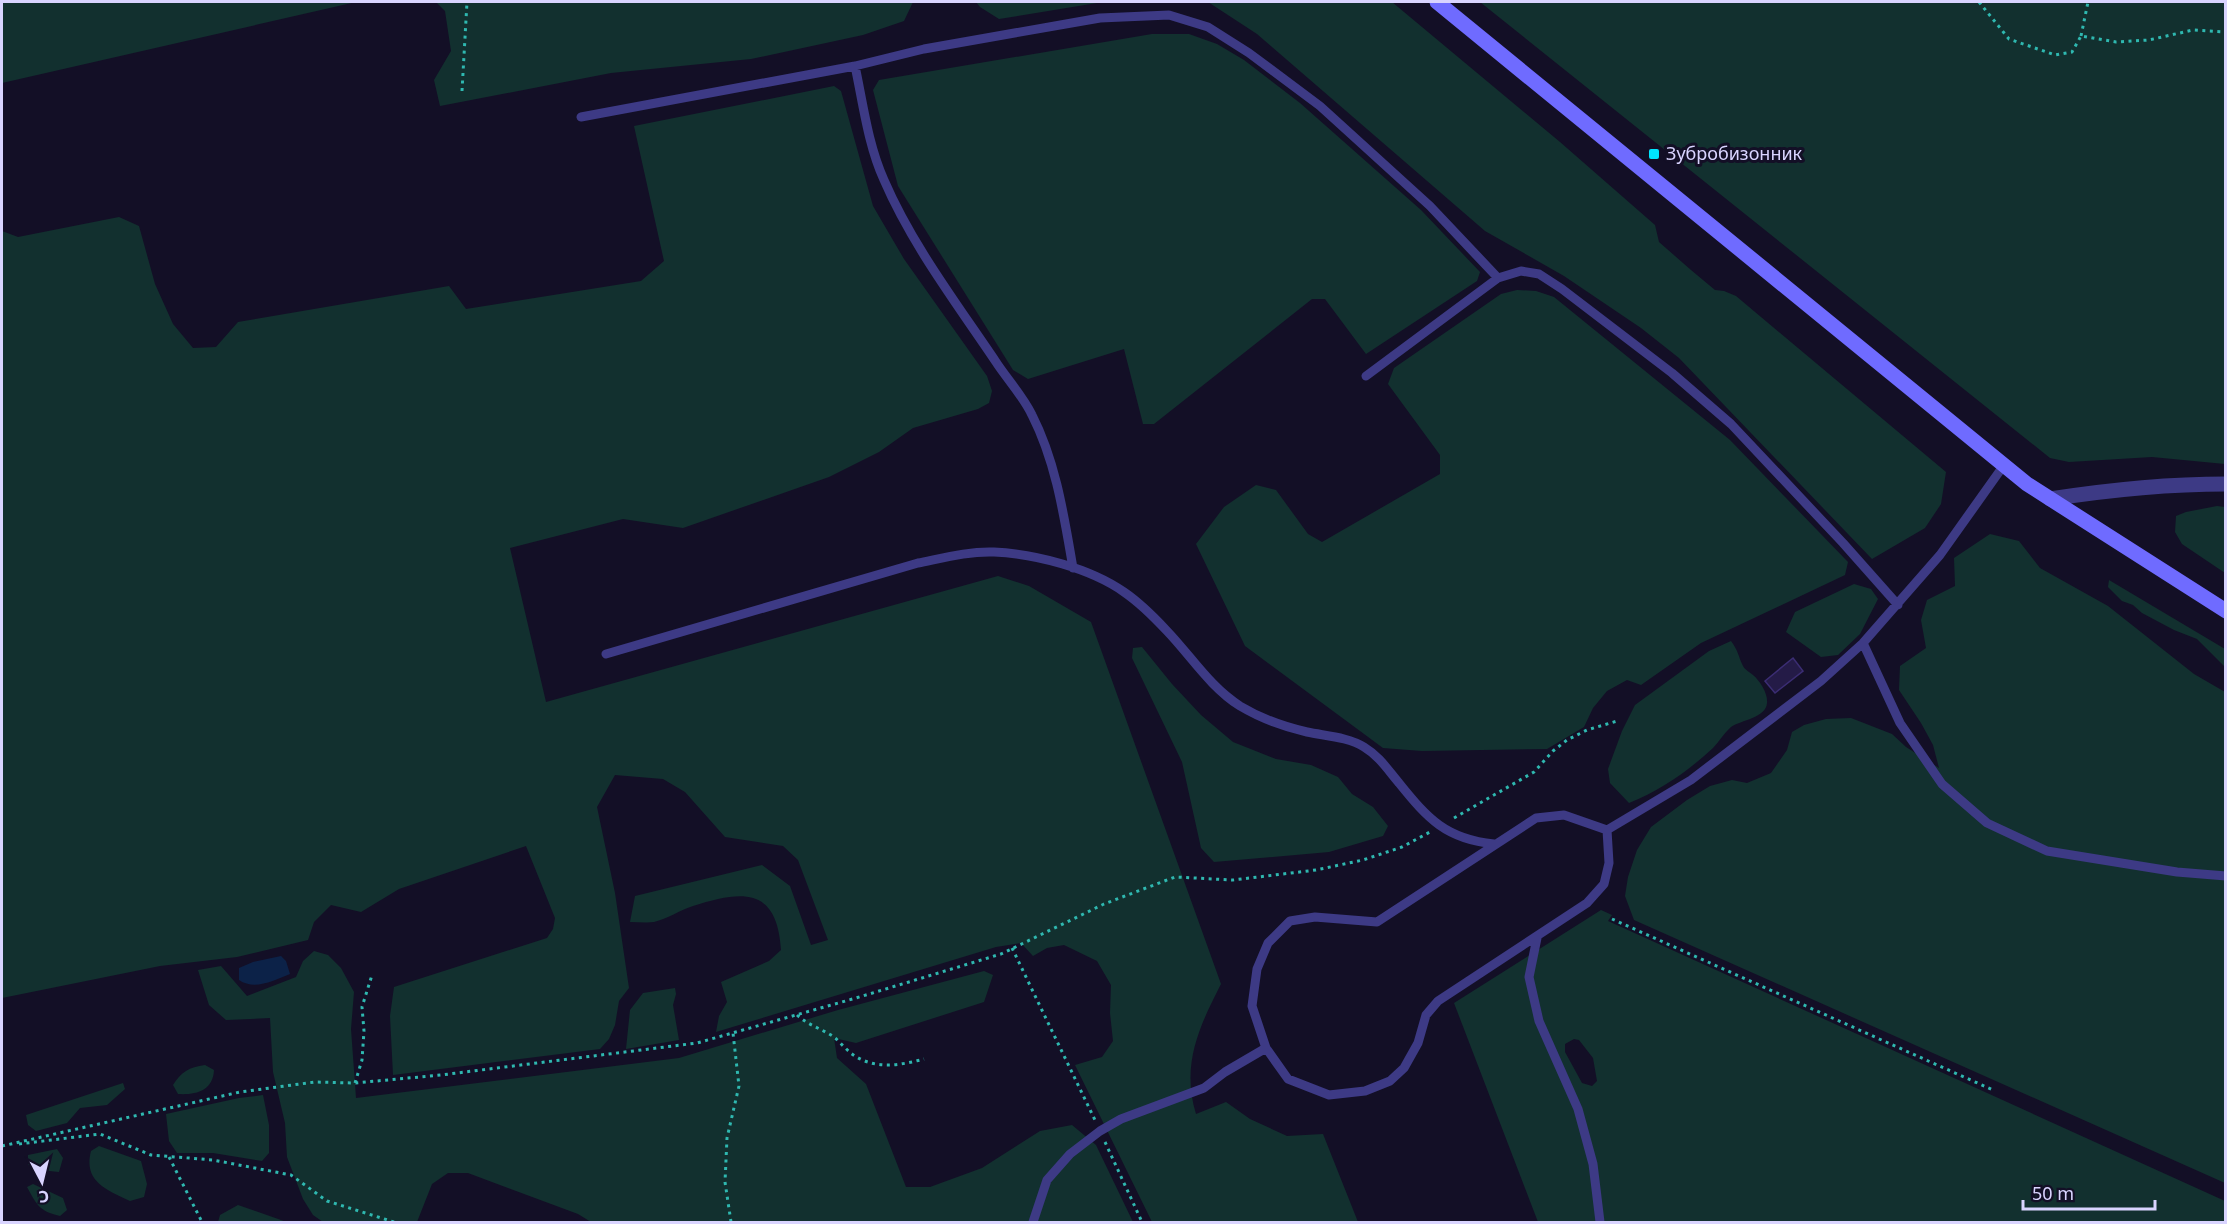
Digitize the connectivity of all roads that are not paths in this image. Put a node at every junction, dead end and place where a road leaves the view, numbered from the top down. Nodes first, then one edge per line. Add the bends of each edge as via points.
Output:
1 (1437, 2) edge
2 (855, 66) junction
3 (580, 117) dead end
4 (1498, 278) junction
5 (1366, 376) dead end
6 (2004, 465) junction
7 (2226, 484) edge
8 (2050, 499) junction
9 (1073, 568) junction
10 (1898, 605) junction
11 (2226, 611) edge
12 (1863, 644) junction
13 (606, 654) dead end
14 (1607, 830) junction
15 (1494, 844) junction
16 (2226, 876) edge
17 (1537, 938) junction
18 (1266, 1048) junction
19 (1033, 1222) edge
20 (1600, 1222) edge

1 - 6 main road
2 - 3 lane
2 - 4 lane via 924,49 1100,18 1169,15 1208,27 1320,106 1430,206
2 - 9 lane via 883,179 942,282 1031,413 1051,463
4 - 5 lane
4 - 10 lane via 1521,271 1539,274 1672,373 1731,424
6 - 8 main road
6 - 10 lane via 1957,533
7 - 8 street via 2148,486
8 - 11 main road
9 - 13 lane via 1029,556 993,552 918,563
9 - 15 lane via 1122,590 1148,611 1206,678 1240,706 1276,723 1364,746 1383,761 1440,827 1455,836
10 - 12 lane
12 - 14 lane via 1691,780
12 - 16 lane via 1900,723 1942,784 1987,823 2047,851
14 - 15 lane via 1564,815 1536,818
14 - 17 lane via 1609,863 1604,884 1587,903
15 - 18 lane via 1377,922 1315,917 1290,921 1268,943 1257,969 1252,1006
17 - 18 lane via 1438,1001 1426,1015 1418,1043 1404,1068 1390,1081 1365,1091 1329,1095 1288,1079
17 - 20 lane via 1529,977 1539,1021 1578,1109 1593,1164
18 - 19 lane via 1204,1088 1121,1119 1100,1131 1070,1154 1047,1180

